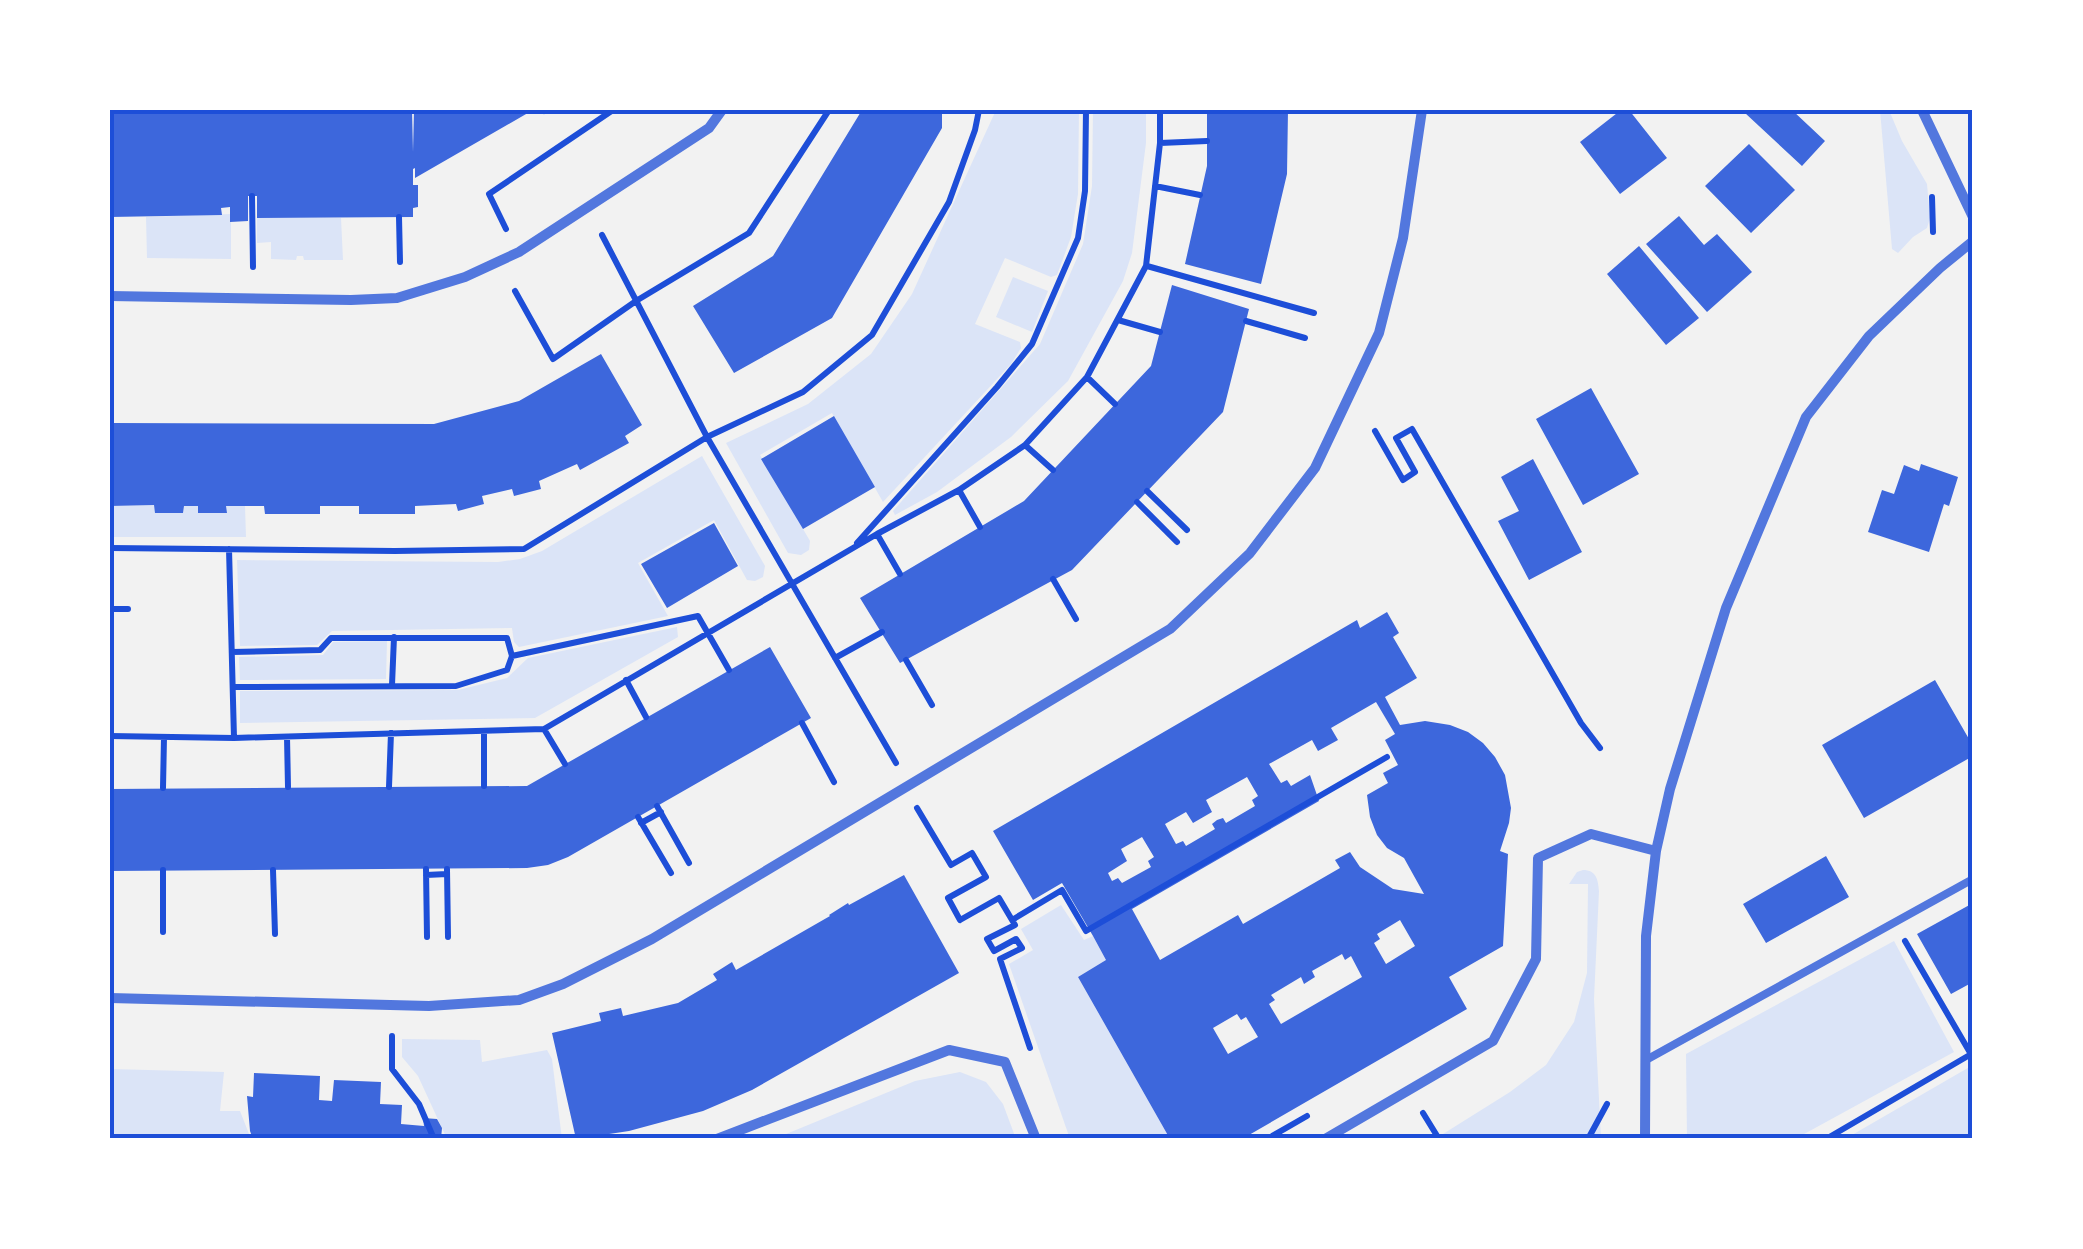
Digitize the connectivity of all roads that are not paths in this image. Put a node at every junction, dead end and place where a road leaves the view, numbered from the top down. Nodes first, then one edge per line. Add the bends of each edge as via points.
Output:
1 (722, 110) edge
2 (1422, 110) edge
3 (1922, 110) edge
4 (1973, 218) edge
5 (1973, 241) edge
6 (110, 296) edge
7 (1656, 851) junction
8 (1973, 880) edge
9 (110, 998) edge
10 (1646, 1060) junction
11 (717, 1139) edge
12 (1036, 1139) edge
13 (1325, 1139) edge
14 (1645, 1139) edge

1 - 6 street via 708,128 519,252 397,298
2 - 9 street via 1403,238 1379,334 1315,468 1250,553 1170,629 652,939 519,1000 429,1006
3 - 4 street
5 - 7 street via 1869,336 1806,417 1726,608
7 - 10 street via 1646,936
7 - 13 street via 1590,834 1538,858 1536,959 1493,1041
8 - 10 lane
10 - 14 street
11 - 12 street via 949,1050 1005,1062

